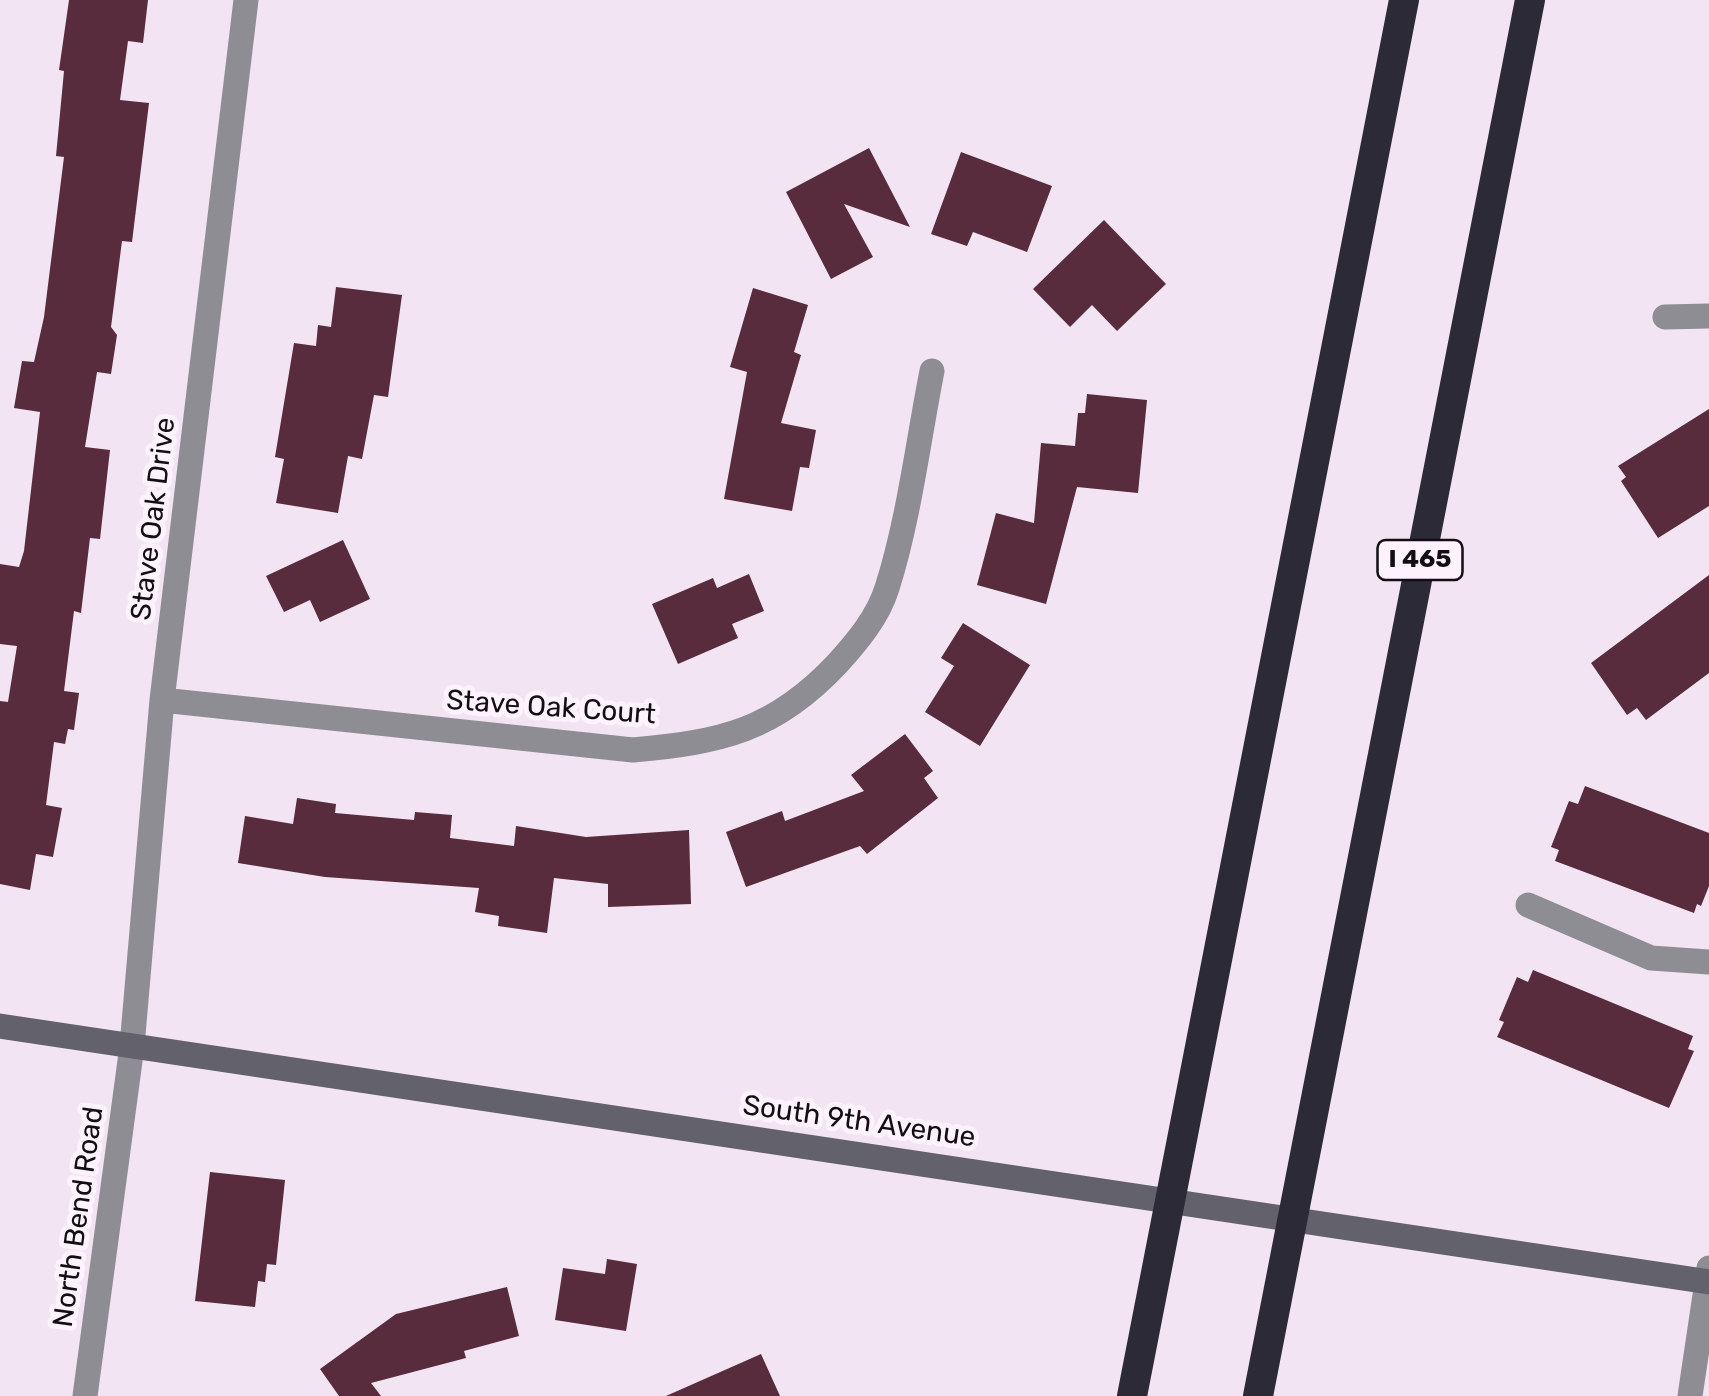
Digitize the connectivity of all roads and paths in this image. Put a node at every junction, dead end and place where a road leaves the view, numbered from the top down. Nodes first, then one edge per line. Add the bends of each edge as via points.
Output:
1 (246, 0) edge
2 (1404, 0) edge
3 (1530, 0) edge
4 (1709, 316) edge
5 (1665, 318) dead end
6 (932, 371) dead end
7 (162, 700) junction
8 (1528, 905) dead end
9 (1709, 962) edge
10 (0, 1026) edge
11 (132, 1046) junction
12 (1708, 1277) edge
13 (85, 1396) edge
14 (1132, 1396) edge
15 (1258, 1396) edge
16 (1690, 1396) edge

1 - 7 street, Stave Oak Drive
2 - 14 highway
3 - 15 highway, I 465
4 - 5 street
6 - 7 street, Stave Oak Court via 887,590 862,637 813,689 739,734 633,750
7 - 11 street, Stave Oak Drive
8 - 9 street via 1651,958
10 - 11 street, South 9th Avenue
11 - 12 street, South 9th Avenue
11 - 13 street, North Bend Road
12 - 16 street

